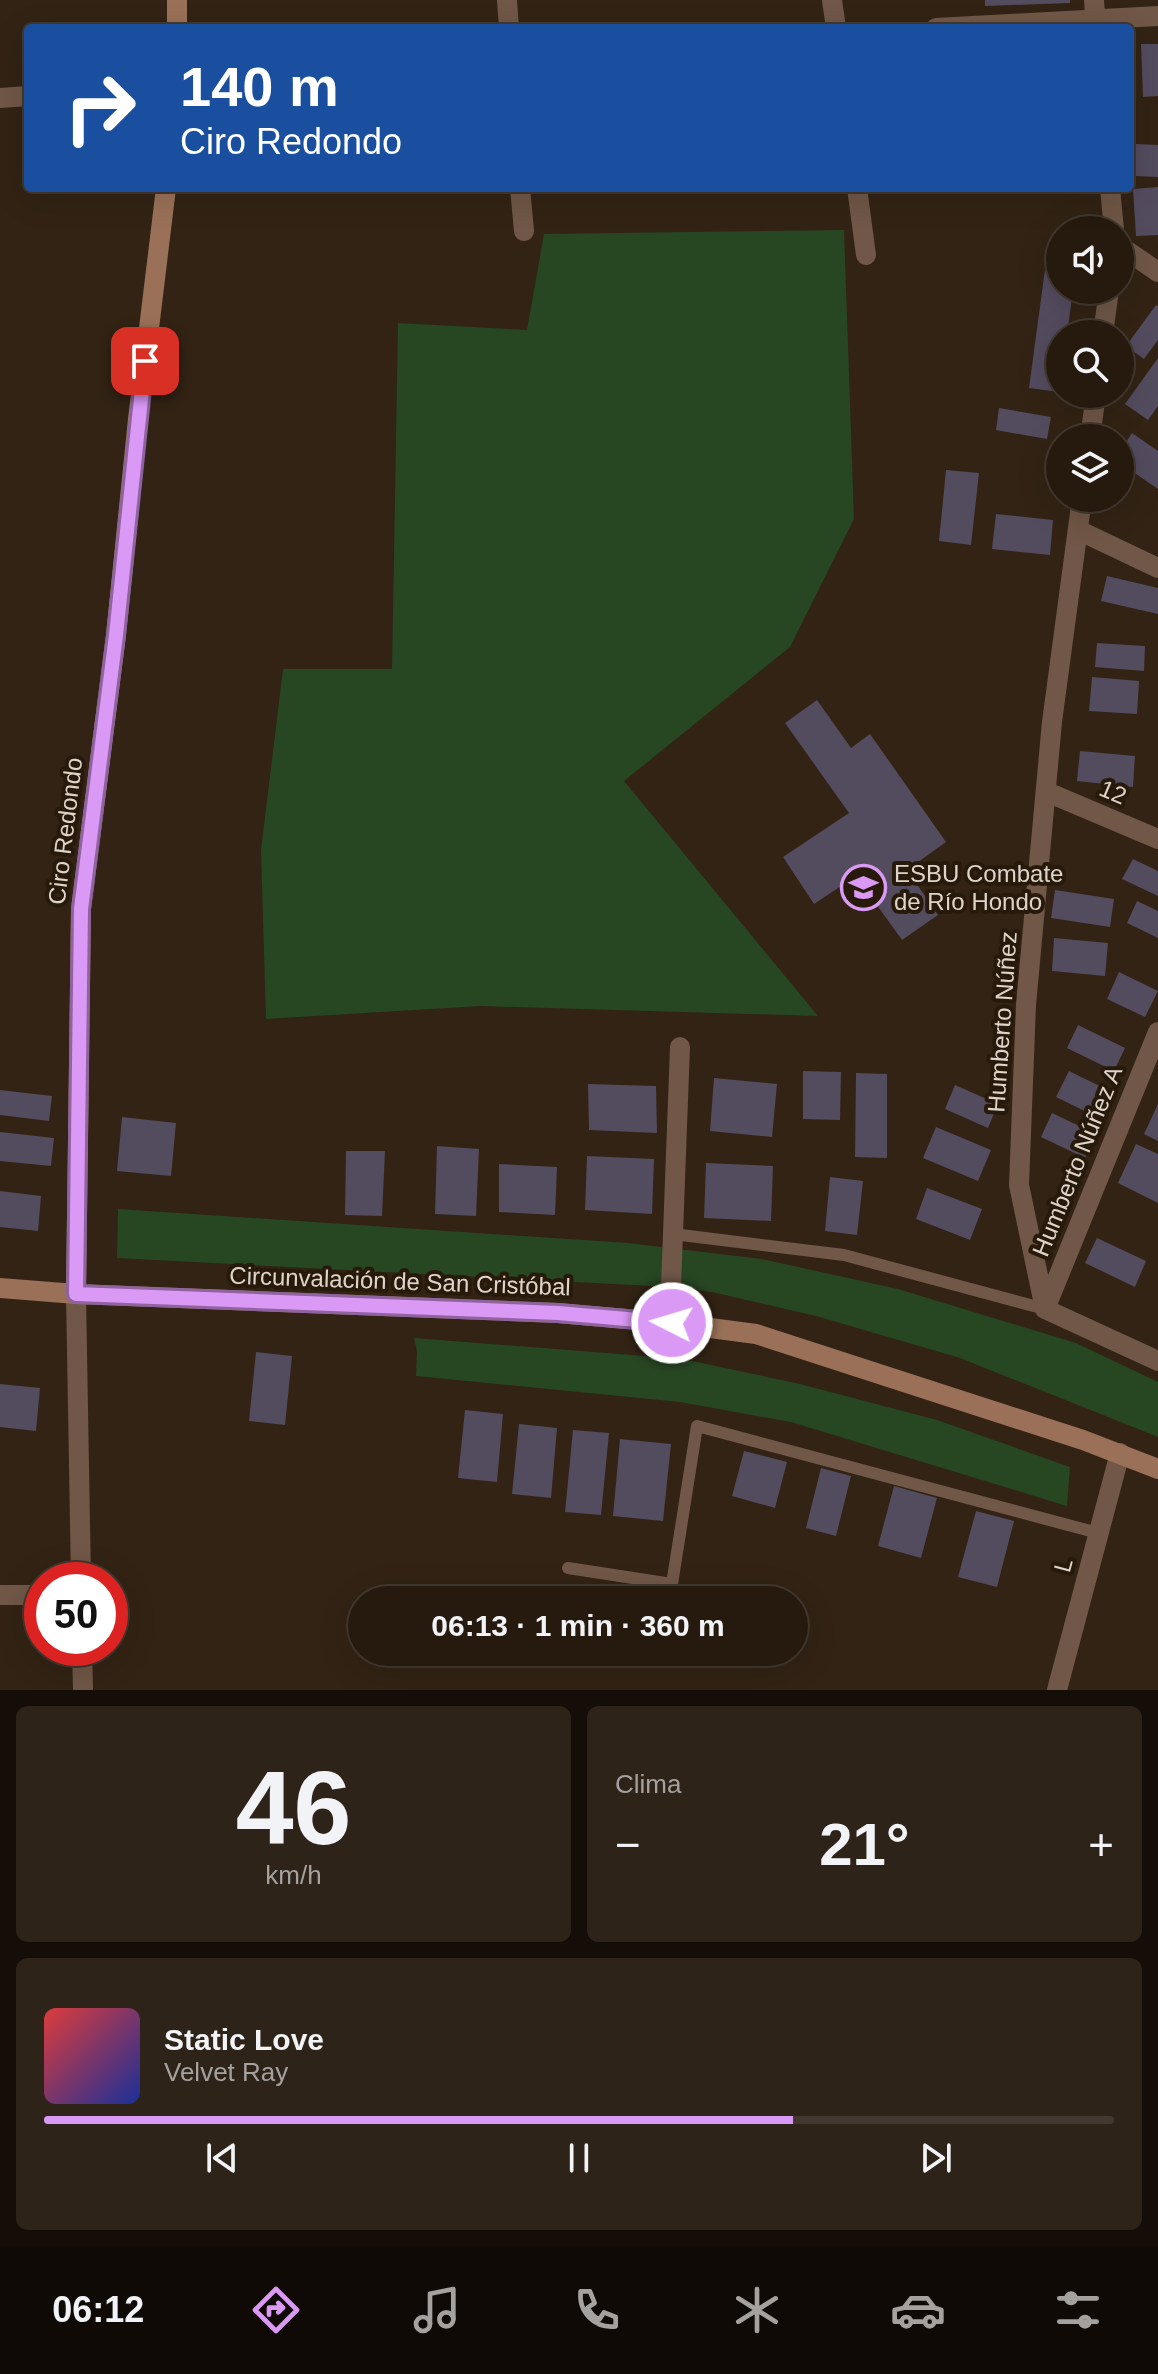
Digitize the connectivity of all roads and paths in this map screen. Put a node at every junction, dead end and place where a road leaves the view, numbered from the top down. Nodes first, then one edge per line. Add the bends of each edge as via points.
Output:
1 (177, 0) edge
2 (507, 0) edge
3 (832, 0) edge
4 (1095, 16) edge
5 (1158, 16) edge
6 (177, 24) edge
7 (509, 24) edge
8 (835, 24) edge
9 (989, 24) edge
10 (24, 96) edge
11 (0, 98) edge
12 (166, 192) edge
13 (520, 192) edge
14 (858, 192) edge
15 (1110, 192) edge
16 (1113, 216) edge
17 (524, 231) dead end
18 (866, 255) dead end
19 (1134, 256) edge
20 (1158, 272) edge
21 (1080, 512) edge
22 (1078, 530) junction
23 (1158, 568) edge
24 (1047, 792) junction
25 (1158, 839) edge
26 (1158, 1032) edge
27 (680, 1047) dead end
28 (673, 1234) junction
29 (0, 1288) edge
30 (76, 1294) junction
31 (1045, 1309) junction
32 (672, 1323) junction
33 (1158, 1361) edge
34 (1120, 1453) junction
35 (1158, 1469) edge
36 (1098, 1533) junction
37 (81, 1562) edge
38 (568, 1568) dead end
39 (0, 1595) edge
40 (24, 1595) edge
41 (82, 1666) edge
42 (83, 1690) edge
43 (1057, 1690) edge

1 - 6 main road
2 - 7 street
3 - 8 street
4 - 5 street
4 - 9 street
10 - 11 street
12 - 30 main road, Ciro Redondo via 81,909
13 - 17 street
14 - 18 street
15 - 16 street
19 - 20 street
21 - 22 street, Humberto Núñez
22 - 23 street
22 - 24 street, Humberto Núñez
24 - 25 street, 12
24 - 31 street, Humberto Núñez via 1026,1005 1019,1185
26 - 31 street, Humberto Núñez A
27 - 28 street
28 - 31 lane via 844,1255
28 - 32 street
29 - 30 main road, Circunvalación de San Cristóbal
30 - 32 main road, Circunvalación de San Cristóbal via 558,1313
30 - 37 street, Ciro Redondo
31 - 33 street
32 - 34 main road, Circunvalación de San Cristóbal via 756,1334
34 - 35 main road, Circunvalación de San Cristóbal
34 - 36 street, L
36 - 38 lane via 697,1426 672,1584
36 - 43 street, L
39 - 40 street
41 - 42 street

